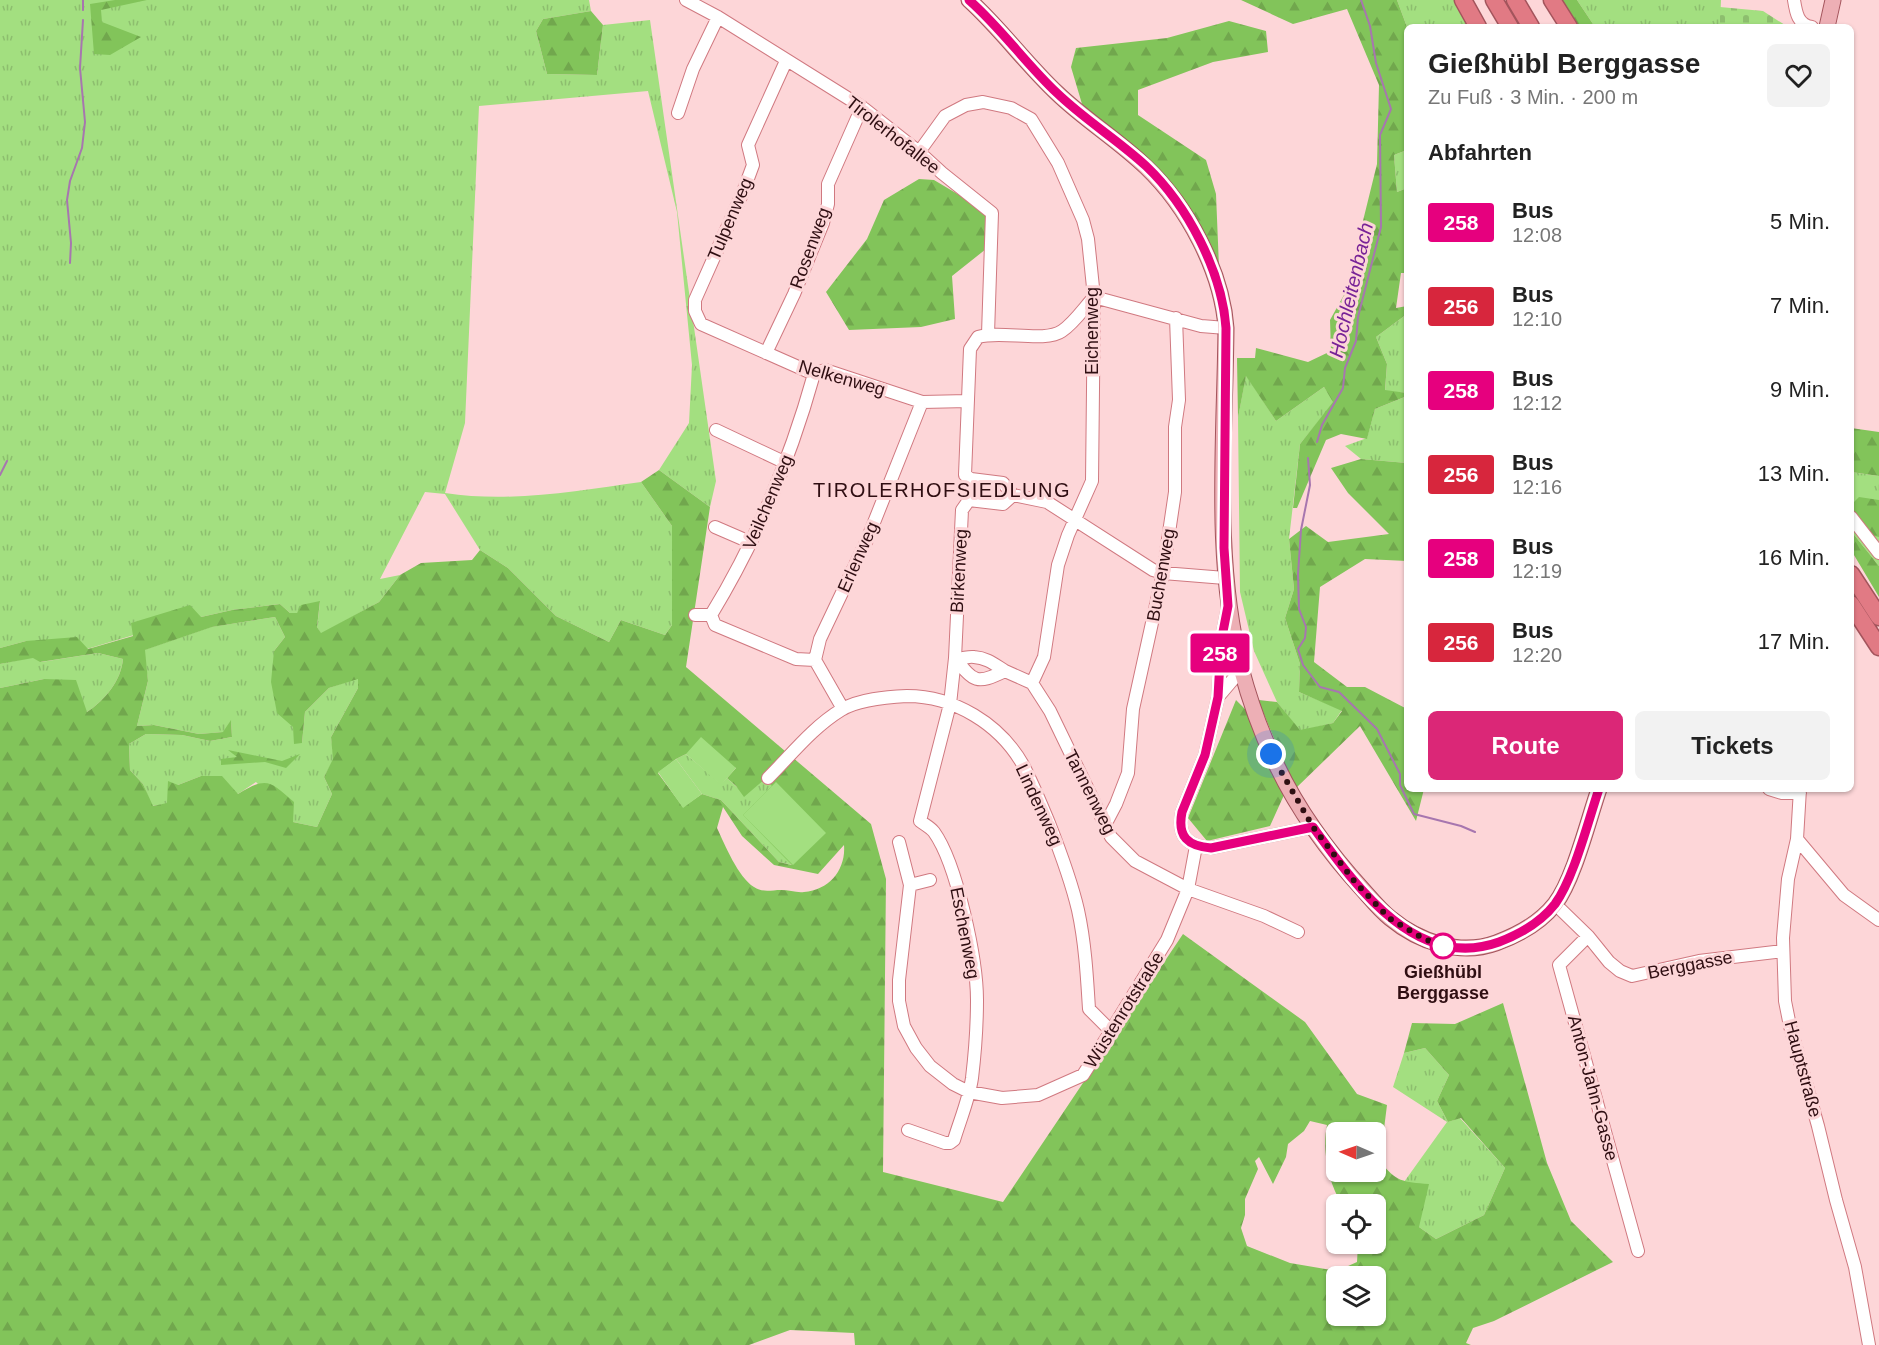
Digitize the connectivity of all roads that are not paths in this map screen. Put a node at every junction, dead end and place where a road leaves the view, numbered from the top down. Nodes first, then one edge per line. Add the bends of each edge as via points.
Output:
1 (686, 0) edge
2 (969, 0) edge
3 (1463, 0) edge
4 (1494, 0) edge
5 (1515, 0) edge
6 (1552, 0) edge
7 (1794, 0) edge
8 (1833, 0) edge
9 (718, 17) junction
10 (1476, 24) edge
11 (1508, 24) edge
12 (1529, 24) edge
13 (1567, 24) edge
14 (1804, 24) edge
15 (1828, 24) edge
16 (786, 61) junction
17 (862, 108) junction
18 (678, 112) dead end
19 (919, 152) junction
20 (1094, 297) junction
21 (695, 311) joint
22 (1176, 318) junction
23 (1226, 328) junction
24 (988, 334) junction
25 (766, 353) junction
26 (814, 374) junction
27 (969, 401) junction
28 (922, 402) junction
29 (716, 430) dead end
30 (786, 463) junction
31 (971, 478) junction
32 (1013, 495) junction
33 (969, 500) junction
34 (1075, 521) junction
35 (1854, 521) edge
36 (715, 527) dead end
37 (752, 543) junction
38 (1879, 553) edge
39 (1163, 573) junction
40 (1225, 578) junction
41 (1854, 579) edge
42 (1228, 606) junction
43 (1854, 609) edge
44 (695, 615) dead end
45 (1879, 617) edge
46 (713, 620) junction
47 (1879, 647) edge
48 (955, 658) junction
49 (814, 660) junction
50 (1241, 670) junction
51 (1005, 671) junction
52 (1032, 683) junction
53 (1218, 697) junction
54 (950, 704) junction
55 (843, 709) junction
56 (768, 778) dead end
57 (1598, 792) edge
58 (1800, 792) edge
59 (920, 821) joint
60 (1105, 825) junction
61 (1313, 827) junction
62 (1797, 839) junction
63 (899, 842) dead end
64 (1196, 846) junction
65 (930, 880) dead end
66 (910, 885) junction
67 (1188, 889) junction
68 (1555, 904) junction
69 (1879, 920) edge
70 (1298, 932) dead end
71 (1588, 936) junction
72 (1783, 951) junction
73 (1111, 1030) junction
74 (969, 1092) junction
75 (908, 1130) dead end
76 (1638, 1251) dead end
77 (1869, 1345) edge

1 - 9 street, Tirolerhofallee
2 - 23 main road via 1058,95 1164,185 1211,266
3 - 10 highway
4 - 11 highway
5 - 12 highway
6 - 13 highway
7 - 14 street via 1798,19
8 - 15 main road
9 - 16 street, Tirolerhofallee
9 - 18 street
16 - 17 street, Tirolerhofallee
16 - 21 street, Tulpenweg via 748,145 753,165 695,300
17 - 19 street, Tirolerhofallee
17 - 25 street, Rosenweg via 828,184 823,223
19 - 20 street, Eichenweg via 945,116 966,105 983,102 1011,108 1031,119 1058,163 1083,220
19 - 24 street, Tirolerhofallee via 992,213
20 - 22 street
20 - 24 street via 1061,331 1050,336
20 - 34 street, Eichenweg via 1092,481
21 - 25 street, Nelkenweg via 705,327
22 - 23 street
22 - 39 street, Buchenweg via 1179,400 1175,492
23 - 40 main road
24 - 27 street, Birkenweg via 978,337 970,349
25 - 26 street, Nelkenweg
26 - 28 street, Nelkenweg via 825,370
26 - 30 street, Veilchenweg
27 - 28 street, Nelkenweg
27 - 31 street, Birkenweg via 965,475
28 - 49 street, Erlenweg
29 - 30 street
30 - 37 street, Veilchenweg
31 - 32 street via 1003,483
31 - 33 street, Birkenweg
32 - 33 street via 1003,504
32 - 34 street via 1047,502
33 - 48 street, Birkenweg via 962,510
34 - 39 street
34 - 52 street, Eichenweg via 1058,565 1044,657
35 - 38 street
36 - 37 street
37 - 46 street, Veilchenweg
39 - 40 street
39 - 60 street, Buchenweg via 1133,709 1128,773
40 - 42 main road
41 - 45 highway
42 - 50 main road
42 - 53 street via 1221,642
43 - 47 highway
44 - 46 street
46 - 49 street via 796,659
48 - 51 street via 991,660
48 - 51 street via 969,676 986,680
48 - 54 street, Birkenweg
49 - 55 street
50 - 53 street
50 - 61 main road via 1278,769
51 - 52 street
52 - 60 street, Tannenweg via 1050,711
53 - 64 street via 1205,755 1180,820 1185,837
54 - 55 street, Lindenweg via 924,696 881,697
54 - 59 street, Birkenweg
54 - 73 street, Lindenweg via 971,712 996,732 1022,763 1036,791 1078,910 1089,1009
55 - 56 street, Lindenweg via 818,727
57 - 68 main road via 1570,874
58 - 62 street, Hauptstraße
59 - 74 street, Eschenweg via 940,842 952,873 974,965 977,1000
60 - 67 street, Tannenweg via 1110,837 1135,861
61 - 64 street via 1211,848
61 - 68 main road via 1355,882 1389,918 1443,946 1483,948 1521,933
62 - 69 street via 1844,895
62 - 72 street, Hauptstraße via 1788,879
63 - 66 street, Wüstenrotstraße
64 - 67 street, Wüstenrotstraße
65 - 66 street
66 - 74 street, Wüstenrotstraße via 899,980 904,1026 930,1066
67 - 70 street, Tannenweg
67 - 73 street, Wüstenrotstraße via 1167,940
68 - 71 street, Berggasse
71 - 72 street, Berggasse via 1609,962 1632,976 1700,961
71 - 76 street, Anton-Jahn-Gasse via 1559,965
72 - 77 street, Hauptstraße via 1790,1026 1855,1267
73 - 74 street, Wüstenrotstraße via 1083,1075 1038,1095 1002,1098
74 - 75 street, Eschenweg via 950,1143

